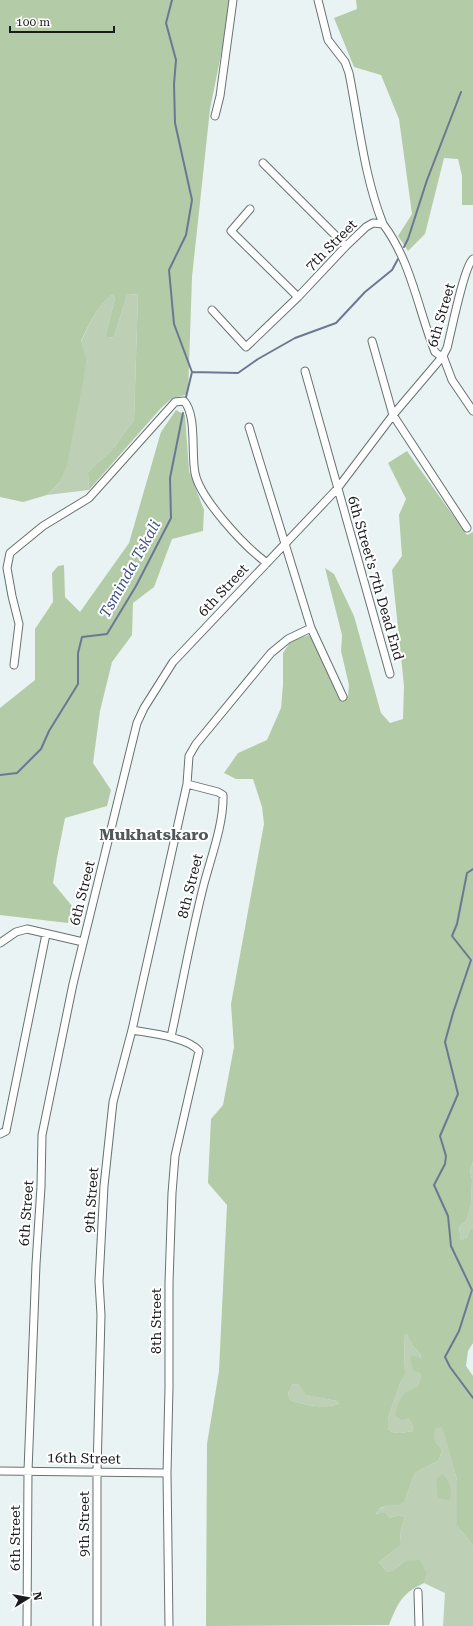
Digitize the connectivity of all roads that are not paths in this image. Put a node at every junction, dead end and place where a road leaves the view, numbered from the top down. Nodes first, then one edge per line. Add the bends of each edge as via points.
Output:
1 (233, 0) edge
2 (318, 0) edge
3 (215, 116) dead end
4 (263, 163) dead end
5 (250, 209) dead end
6 (383, 224) junction
7 (346, 246) junction
8 (473, 259) edge
9 (298, 297) junction
10 (212, 310) dead end
11 (372, 342) dead end
12 (443, 356) junction
13 (305, 371) dead end
14 (473, 411) edge
15 (393, 415) junction
16 (249, 427) dead end
17 (337, 489) junction
18 (467, 528) dead end
19 (285, 543) junction
20 (267, 563) junction
21 (311, 628) junction
22 (14, 665) dead end
23 (390, 674) dead end
24 (343, 697) dead end
25 (187, 784) junction
26 (46, 934) junction
27 (84, 942) junction
28 (0, 943) edge
29 (132, 1030) junction
30 (171, 1037) junction
31 (0, 1134) edge
32 (0, 1471) edge
33 (28, 1471) junction
34 (97, 1471) junction
35 (167, 1473) junction
36 (418, 1592) dead end
37 (27, 1626) edge
38 (97, 1626) edge
39 (169, 1626) edge
40 (419, 1626) edge

1 - 3 street
2 - 6 street via 328,40 345,62 376,208
4 - 7 street
5 - 9 street via 232,231
6 - 7 street, 7th Street via 373,223 366,227
6 - 12 street via 393,237 404,260 435,352
7 - 9 street, 7th Street
8 - 12 street, 6th Street via 465,277
9 - 10 street, 7th Street via 246,347
11 - 15 street
12 - 14 street via 452,380
12 - 15 street, 6th Street
13 - 17 street, 6th Street's 7th Dead End
15 - 17 street, 6th Street
15 - 18 street
16 - 19 street
17 - 19 street, 6th Street
17 - 23 street, 6th Street's 7th Dead End
19 - 20 street, 6th Street
19 - 21 street
20 - 22 street via 227,524 202,491 195,473 188,406 184,401 175,402 89,498 43,526 10,553 7,568 19,624
20 - 27 street, 6th Street via 173,662 144,708 129,753
21 - 24 street
21 - 25 street via 288,639 272,653 196,744 189,756
25 - 29 street, 9th Street
25 - 30 street, 8th Street via 218,792 223,795 223,802
26 - 27 street
26 - 28 street via 21,930
26 - 31 street via 24,1036 11,1113 6,1131
27 - 33 street, 6th Street via 42,1135
29 - 30 street, 8th Street
29 - 34 street, 9th Street via 113,1102 104,1186
30 - 35 street, 8th Street via 196,1047 199,1051 174,1156 168,1283
32 - 33 street, 16th Street
33 - 34 street, 16th Street
33 - 37 street, 6th Street
34 - 35 street, 16th Street
34 - 38 street, 9th Street
35 - 39 street, 8th Street
36 - 40 street

